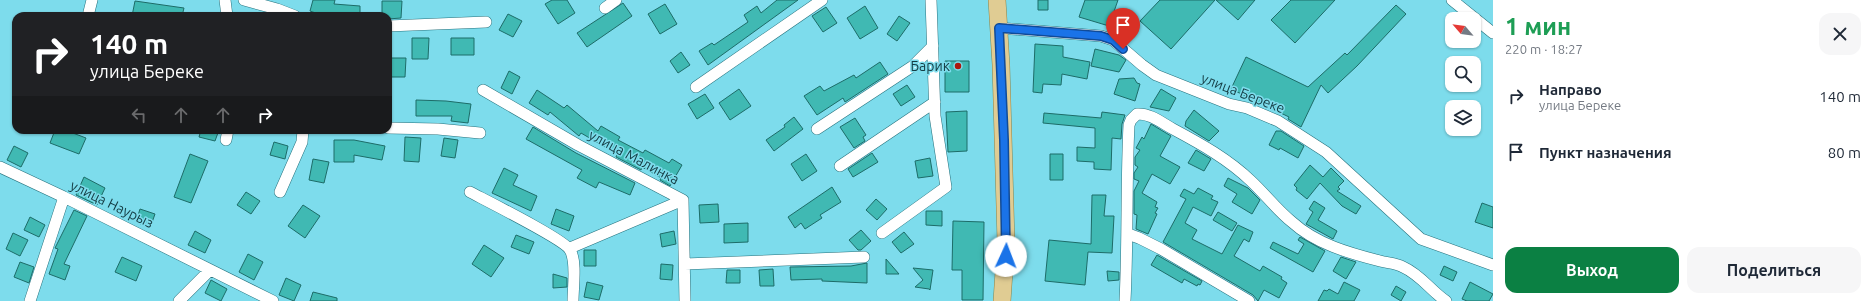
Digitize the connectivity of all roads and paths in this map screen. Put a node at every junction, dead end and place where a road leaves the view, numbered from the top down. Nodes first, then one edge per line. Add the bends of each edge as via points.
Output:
1 (92, 0) edge
2 (225, 0) edge
3 (244, 0) edge
4 (616, 0) edge
5 (822, 0) edge
6 (931, 0) edge
7 (997, 0) edge
8 (1452, 0) edge
9 (605, 8) dead end
10 (89, 12) edge
11 (226, 12) edge
12 (285, 12) edge
13 (486, 22) dead end
14 (392, 26) edge
15 (999, 28) junction
16 (1493, 33) edge
17 (933, 46) junction
18 (696, 88) dead end
19 (483, 90) dead end
20 (935, 102) junction
21 (392, 128) edge
22 (817, 129) dead end
23 (480, 133) dead end
24 (303, 134) edge
25 (840, 166) dead end
26 (0, 167) edge
27 (280, 192) dead end
28 (470, 192) dead end
29 (64, 197) junction
30 (684, 200) junction
31 (882, 233) dead end
32 (1128, 234) junction
33 (570, 248) junction
34 (864, 256) dead end
35 (685, 264) junction
36 (1493, 265) edge
37 (210, 270) junction
38 (30, 301) edge
39 (179, 301) edge
40 (273, 301) edge
41 (573, 301) edge
42 (685, 301) edge
43 (1002, 301) edge
44 (1125, 301) edge
45 (1249, 301) edge
46 (1446, 301) edge

1 - 10 street
2 - 11 street
3 - 12 street
4 - 9 street
5 - 18 street
6 - 17 street
7 - 15 main road
8 - 16 street
13 - 14 street
15 - 36 street, улица Береке via 1101,36 1113,40 1156,75 1278,121 1326,152 1420,239
15 - 43 main road via 1006,242
17 - 20 street
17 - 22 street via 913,66
19 - 30 street, улица Малинка via 578,145
20 - 25 street
20 - 31 street via 946,187
21 - 23 street
24 - 27 street via 302,142
26 - 29 street, улица Наурыз
28 - 33 street
29 - 37 street, улица Наурыз
29 - 38 street
30 - 33 street
30 - 35 street, улица Малинка
32 - 44 street
32 - 45 street via 1161,249
32 - 46 street via 1129,125 1137,114 1142,114 1207,146 1230,162 1292,223 1316,238 1344,251 1403,266 1429,284
33 - 41 street via 574,258
34 - 35 street
35 - 42 street, улица Малинка
37 - 39 street
37 - 40 street, улица Наурыз

